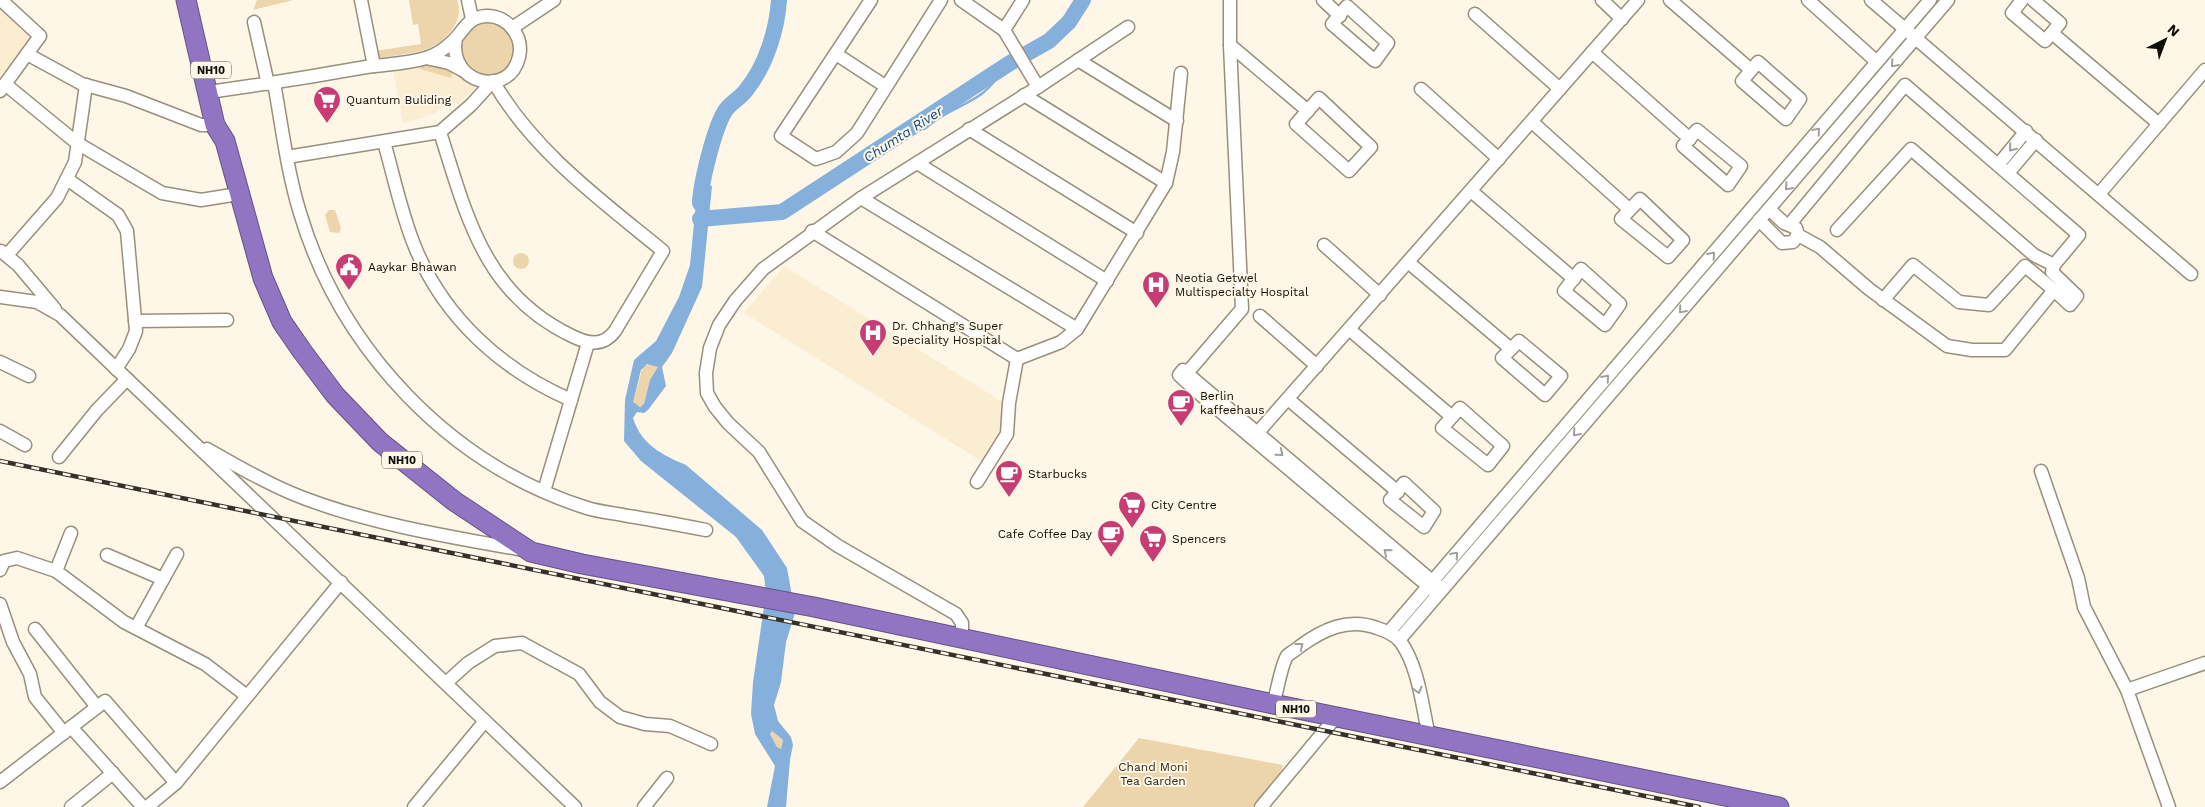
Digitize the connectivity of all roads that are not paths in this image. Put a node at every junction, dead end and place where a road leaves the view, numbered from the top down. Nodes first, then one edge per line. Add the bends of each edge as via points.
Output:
1 (1, 0) edge
2 (186, 0) edge
3 (194, 0) edge
4 (361, 0) edge
5 (468, 0) edge
6 (554, 0) edge
7 (871, 0) edge
8 (941, 0) edge
9 (961, 0) edge
10 (1023, 0) edge
11 (1230, 0) edge
12 (1323, 0) edge
13 (1602, 0) edge
14 (1638, 0) edge
15 (1670, 0) edge
16 (1808, 0) edge
17 (1871, 0) edge
18 (1930, 0) edge
19 (1948, 0) edge
20 (2022, 0) edge
21 (2033, 0) edge
22 (1475, 14) dead end
23 (1340, 16) dead end
24 (1622, 19) junction
25 (472, 20) junction
26 (254, 22) dead end
27 (1128, 27) dead end
28 (512, 28) junction
29 (1905, 29) junction
30 (1004, 30) junction
31 (2052, 33) junction
32 (456, 38) junction
33 (1916, 38) junction
34 (1230, 45) junction
35 (1592, 52) junction
36 (27, 54) junction
37 (836, 54) junction
38 (426, 58) junction
39 (1078, 60) junction
40 (1877, 62) junction
41 (374, 66) junction
42 (462, 70) junction
43 (1751, 70) junction
44 (2205, 70) edge
45 (1181, 73) dead end
46 (493, 81) junction
47 (271, 83) junction
48 (86, 85) junction
49 (885, 86) junction
50 (1038, 87) junction
51 (3, 88) edge
52 (1421, 89) dead end
53 (1560, 89) junction
54 (216, 91) junction
55 (1024, 96) junction
56 (1308, 111) junction
57 (1177, 121) junction
58 (1532, 122) junction
59 (2159, 124) junction
60 (969, 129) junction
61 (2026, 131) junction
62 (440, 132) junction
63 (220, 133) junction
64 (1690, 139) junction
65 (2036, 140) junction
66 (77, 142) junction
67 (384, 142) junction
68 (287, 157) junction
69 (1499, 159) junction
70 (917, 163) junction
71 (2003, 169) junction
72 (67, 179) junction
73 (1166, 183) junction
74 (1471, 191) junction
75 (238, 194) junction
76 (2099, 194) junction
77 (861, 198) junction
78 (1629, 209) junction
79 (1768, 210) junction
80 (1759, 220) junction
81 (1794, 229) junction
82 (1837, 230) dead end
83 (812, 231) junction
84 (1137, 233) junction
85 (1324, 245) dead end
86 (3, 253) edge
87 (1408, 262) junction
88 (2054, 265) junction
89 (2191, 274) dead end
90 (1574, 280) junction
91 (1107, 281) junction
92 (2054, 290) junction
93 (1380, 295) junction
94 (0, 297) edge
95 (1883, 300) junction
96 (60, 315) junction
97 (1260, 316) dead end
98 (227, 320) dead end
99 (135, 321) junction
100 (1077, 329) junction
101 (1350, 330) junction
102 (588, 343) junction
103 (1511, 349) junction
104 (1017, 359) junction
105 (0, 362) edge
106 (1317, 366) junction
107 (116, 369) junction
108 (28, 376) dead end
109 (127, 379) junction
110 (1288, 399) junction
111 (571, 400) junction
112 (1452, 416) junction
113 (0, 431) edge
114 (1255, 436) junction
115 (193, 442) junction
116 (25, 445) dead end
117 (59, 457) dead end
118 (2041, 471) dead end
119 (977, 482) dead end
120 (544, 491) junction
121 (1398, 492) dead end
122 (706, 530) dead end
123 (71, 533) dead end
124 (531, 552) junction
125 (177, 554) dead end
126 (107, 555) dead end
127 (0, 570) edge
128 (56, 571) junction
129 (163, 580) junction
130 (342, 582) junction
131 (1430, 584) junction
132 (1440, 592) junction
133 (0, 604) edge
134 (136, 628) junction
135 (35, 629) dead end
136 (1389, 632) junction
137 (962, 639) junction
138 (1399, 640) junction
139 (2205, 663) edge
140 (446, 683) junction
141 (2127, 690) junction
142 (247, 696) junction
143 (1273, 704) junction
144 (97, 707) junction
145 (1336, 717) junction
146 (485, 720) junction
147 (68, 730) junction
148 (1429, 736) junction
149 (711, 744) dead end
150 (113, 773) junction
151 (667, 778) dead end
152 (0, 782) edge
153 (176, 783) junction
154 (71, 807) edge
155 (143, 807) edge
156 (147, 807) edge
157 (414, 807) edge
158 (575, 807) edge
159 (644, 807) edge
160 (1261, 807) edge
161 (1779, 807) edge
162 (2170, 807) edge

1 - 36 street via 40,36
2 - 63 highway
3 - 54 highway, NH10
4 - 41 street
5 - 25 street
6 - 28 street
7 - 37 street
8 - 49 street
9 - 30 street
10 - 30 street
11 - 34 street
12 - 23 street
13 - 24 street
14 - 24 street
15 - 43 street
16 - 40 street
17 - 29 street
18 - 29 street
19 - 33 street
20 - 31 street via 2012,13 2045,41
21 - 31 street via 2060,23
22 - 53 street
24 - 35 street
25 - 28 street via 491,16
25 - 32 street via 462,27
26 - 47 street
27 - 39 street
28 - 46 street via 520,45 517,63 510,73
29 - 33 street
29 - 40 street
30 - 50 street
31 - 59 street
32 - 38 street
32 - 42 street via 455,55
33 - 61 street
33 -> 79 street
34 - 56 street
34 - 114 street via 1242,309 1187,373 1183,370 1179,375
35 - 53 street
35 - 64 street
36 - 48 street
36 - 51 street
37 - 49 street
37 - 49 street via 781,136 816,159 836,152 857,133
38 - 41 street
38 - 42 street via 449,63
39 - 50 street
39 - 57 street
131 -> 40 street
41 - 47 street
42 - 46 street via 473,78
43 - 43 street via 1742,81 1786,119 1800,99 1758,62
44 - 59 street
45 - 57 street
46 - 62 street
46 - 102 street via 506,104 548,152 594,195 663,251 612,335 600,342
47 - 54 street
47 - 68 street
48 - 63 street via 126,96
48 - 66 street
50 - 55 street
51 - 66 street
52 - 69 street
53 - 58 street
54 - 63 highway, NH10 via 226,131
55 - 60 street
55 - 73 street
56 - 56 street via 1296,124 1349,171 1371,147 1319,98
57 - 73 street
58 - 69 street
58 - 78 street
59 - 76 street
60 - 70 street
60 - 84 street
61 - 65 street
61 -> 71 street
62 - 67 street
62 - 102 street via 468,222 497,274 542,318
63 - 75 highway, NH10
64 - 64 street via 1682,146 1728,185 1741,166 1697,130
65 - 71 street
65 - 76 street
66 - 72 street via 75,162
66 - 75 street via 162,193 201,200
67 - 68 street
67 - 111 street via 409,232 442,297 464,325 498,357 536,383
68 - 120 street via 300,213 316,257 336,300 375,358 406,395 442,428 494,465
69 - 74 street
70 - 77 street
70 - 91 street
71 - 81 street via 1906,85
71 - 88 street via 2079,235
72 - 86 street via 57,198
72 - 99 street via 118,215 127,231
73 - 84 street
74 - 87 street
74 - 90 street
75 - 124 highway, NH10 via 263,278 282,322 335,395 380,442 413,469 467,511
76 - 89 street
77 - 83 street
77 - 100 street
78 - 78 street via 1640,199 1683,240 1668,256 1621,219
79 - 80 street
79 - 81 street
80 - 81 street via 1782,244 1793,242
80 -> 132 street
81 - 95 street
82 - 88 street via 1912,149 2034,255
83 - 104 street
83 - 137 street via 763,269 724,317 710,348 707,393 728,423 760,452 802,521 838,546 956,614 962,623
84 - 91 street
85 - 93 street
86 - 96 street via 18,265
87 - 93 street
87 - 103 street
88 - 92 street via 2052,272 2077,296 2070,305
90 - 90 street via 1564,291 1605,325 1620,304 1581,269
91 - 100 street
92 - 95 street via 2005,350 1947,346
92 - 95 street via 2025,266 1989,305 1959,302 1913,265
93 - 101 street
94 - 96 street via 37,302
96 - 107 street
97 - 106 street
98 - 99 street
99 - 107 street via 136,331 129,350
100 - 104 street via 1061,342
101 - 106 street
101 - 112 street
102 - 111 street
103 - 103 street via 1502,358 1545,395 1561,376 1520,341
104 - 119 street via 1007,434
105 - 108 street
106 - 110 street
107 - 109 street
109 - 115 street
109 - 117 street
110 - 114 street
110 - 121 street
111 - 120 street
112 - 112 street via 1442,428 1488,465 1503,446 1460,408
113 - 116 street
114 - 131 street
115 - 124 street via 290,492 335,509
115 - 130 street
118 - 141 street via 2078,578 2084,607
120 - 122 street via 589,509
123 - 128 street
124 - 137 highway, NH10
125 - 129 street
126 - 129 street
127 - 128 street via 4,561 17,558
128 - 134 street
129 - 134 street
130 - 140 street
130 - 142 street
131 - 132 street
131 - 136 street
132 - 138 street
133 - 147 street via 13,642 30,674 35,697
134 - 142 street via 205,664
135 - 144 street
136 - 138 street
143 -> 136 street via 1287,656 1319,633 1359,624
137 - 143 highway, NH10
138 -> 148 street via 1407,652
139 - 141 street
140 - 146 street
140 - 149 street via 468,663 495,646 522,643 579,674 600,702 620,716 645,724 670,726
141 - 162 street
142 - 153 street
143 - 145 highway, NH10
144 - 147 street
144 - 153 street via 105,701
145 - 148 highway, NH10
145 - 160 street
146 - 157 street
146 - 158 street
147 - 150 street
147 - 152 street
148 - 161 highway, NH10
150 - 154 street
150 - 155 street
151 - 159 street
153 - 156 street

